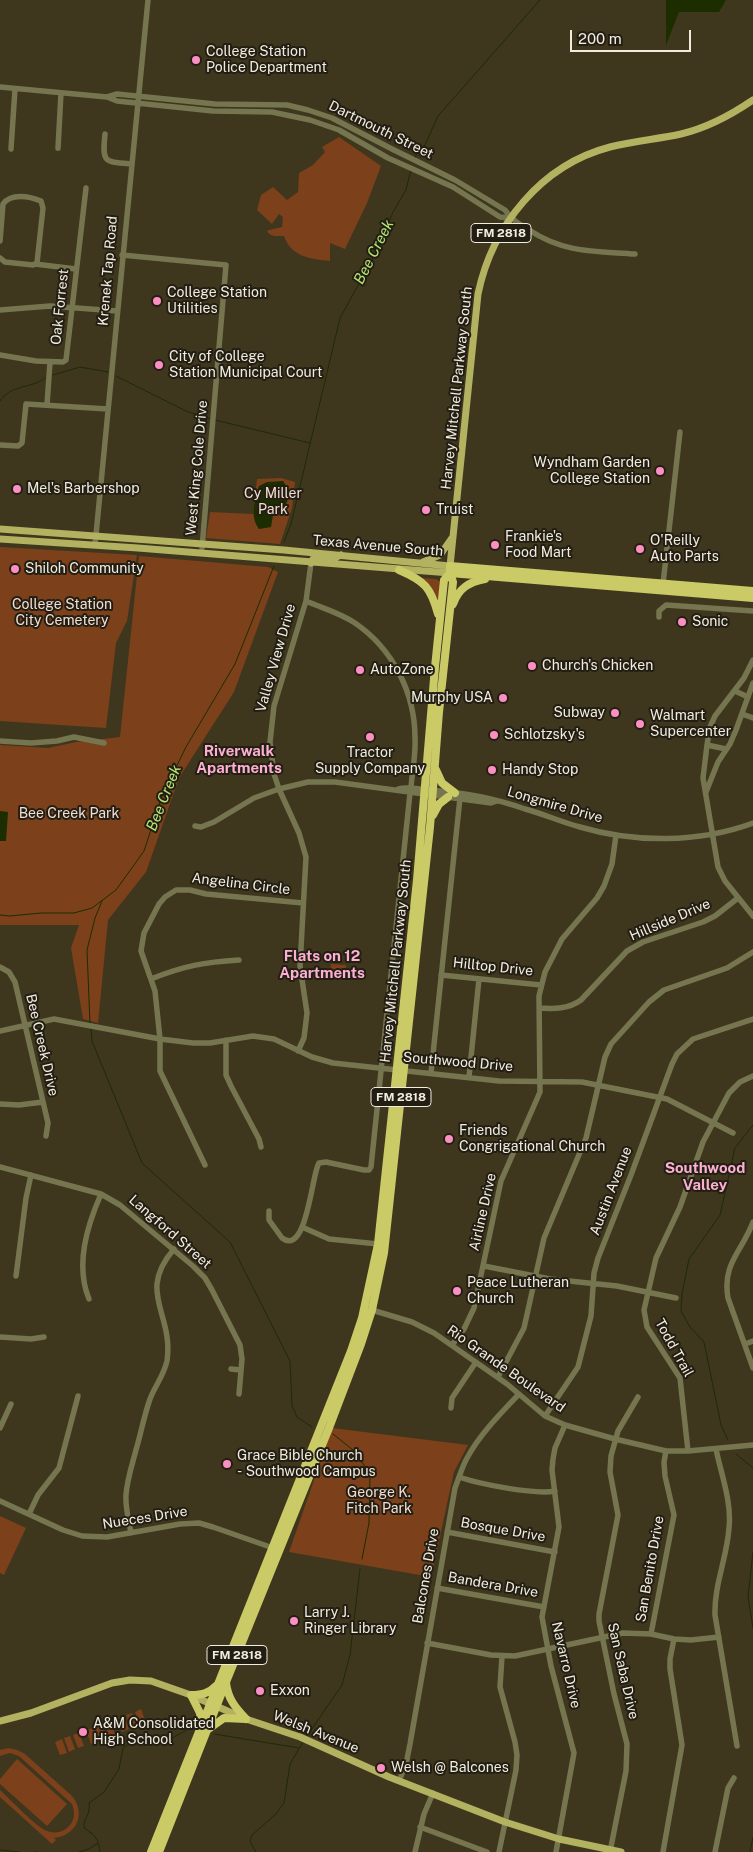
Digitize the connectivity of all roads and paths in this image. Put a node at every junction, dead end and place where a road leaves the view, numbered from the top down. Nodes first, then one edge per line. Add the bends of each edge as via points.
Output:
1 (148, 0) edge
2 (0, 87) edge
3 (15, 88) junction
4 (61, 93) junction
5 (138, 96) junction
6 (107, 97) junction
7 (753, 100) edge
8 (138, 104) junction
9 (105, 134) dead end
10 (58, 148) dead end
11 (11, 149) dead end
12 (132, 164) junction
13 (86, 188) dead end
14 (510, 218) junction
15 (0, 241) edge
16 (635, 254) dead end
17 (122, 255) junction
18 (0, 258) edge
19 (35, 264) junction
20 (76, 269) junction
21 (72, 307) junction
22 (0, 310) edge
23 (117, 311) junction
24 (0, 355) edge
25 (50, 362) junction
26 (47, 405) junction
27 (108, 409) junction
28 (680, 432) dead end
29 (0, 445) edge
30 (0, 529) edge
31 (95, 535) junction
32 (454, 536) junction
33 (0, 539) edge
34 (203, 543) junction
35 (95, 545) junction
36 (202, 553) junction
37 (311, 553) junction
38 (342, 555) junction
39 (274, 560) junction
40 (311, 563) junction
41 (419, 563) junction
42 (400, 570) junction
43 (450, 570) junction
44 (495, 577) junction
45 (663, 584) junction
46 (753, 591) edge
47 (753, 598) edge
48 (306, 601) junction
49 (753, 611) edge
50 (450, 613) junction
51 (659, 617) dead end
52 (440, 622) junction
53 (753, 660) edge
54 (753, 683) edge
55 (734, 691) junction
56 (748, 697) junction
57 (742, 714) junction
58 (753, 718) edge
59 (0, 741) edge
60 (104, 743) dead end
61 (707, 745) junction
62 (726, 749) junction
63 (435, 763) junction
64 (279, 789) junction
65 (410, 790) junction
66 (429, 792) junction
67 (705, 794) junction
68 (454, 796) junction
69 (753, 823) edge
70 (195, 826) dead end
71 (430, 826) junction
72 (712, 833) junction
73 (616, 835) junction
74 (738, 898) junction
75 (303, 903) junction
76 (753, 916) edge
77 (753, 952) edge
78 (239, 960) dead end
79 (0, 967) edge
80 (442, 975) junction
81 (479, 978) junction
82 (151, 979) junction
83 (542, 985) junction
84 (539, 1008) junction
85 (753, 1019) edge
86 (25, 1024) junction
87 (0, 1031) edge
88 (160, 1039) junction
89 (226, 1040) junction
90 (298, 1051) junction
91 (382, 1067) junction
92 (401, 1070) junction
93 (431, 1073) junction
94 (753, 1076) edge
95 (469, 1077) junction
96 (540, 1081) junction
97 (599, 1086) junction
98 (659, 1098) junction
99 (43, 1102) junction
100 (0, 1104) edge
101 (712, 1123) junction
102 (733, 1133) dead end
103 (46, 1136) dead end
104 (261, 1147) dead end
105 (205, 1165) dead end
106 (0, 1168) edge
107 (31, 1175) junction
108 (101, 1194) junction
109 (269, 1211) dead end
110 (753, 1222) edge
111 (302, 1227) junction
112 (378, 1244) junction
113 (174, 1249) junction
114 (484, 1266) junction
115 (16, 1276) dead end
116 (536, 1276) junction
117 (594, 1283) junction
118 (648, 1293) junction
119 (676, 1298) dead end
120 (89, 1299) dead end
121 (368, 1309) junction
122 (0, 1337) edge
123 (44, 1338) dead end
124 (753, 1341) edge
125 (745, 1344) junction
126 (452, 1345) junction
127 (476, 1362) junction
128 (753, 1368) edge
129 (231, 1369) dead end
130 (241, 1370) junction
131 (498, 1378) junction
132 (239, 1394) dead end
133 (519, 1394) junction
134 (78, 1396) dead end
135 (638, 1397) dead end
136 (11, 1404) dead end
137 (451, 1408) dead end
138 (546, 1416) junction
139 (565, 1425) junction
140 (0, 1428) edge
141 (615, 1439) junction
142 (753, 1445) edge
143 (716, 1449) junction
144 (666, 1450) junction
145 (688, 1452) junction
146 (459, 1477) junction
147 (555, 1491) junction
148 (0, 1501) edge
149 (29, 1514) junction
150 (447, 1532) junction
151 (131, 1533) junction
152 (238, 1536) junction
153 (273, 1548) junction
154 (555, 1552) junction
155 (273, 1557) junction
156 (437, 1588) junction
157 (544, 1606) junction
158 (651, 1634) junction
159 (719, 1637) junction
160 (602, 1638) junction
161 (674, 1639) junction
162 (427, 1643) junction
163 (548, 1650) junction
164 (502, 1656) junction
165 (222, 1683) junction
166 (191, 1695) junction
167 (214, 1704) junction
168 (246, 1719) junction
169 (0, 1721) edge
170 (203, 1730) junction
171 (737, 1746) dead end
172 (734, 1778) dead end
173 (400, 1781) junction
174 (433, 1794) junction
175 (505, 1822) junction
176 (420, 1828) junction
177 (559, 1839) junction
178 (610, 1851) edge
179 (151, 1852) edge
180 (159, 1852) edge
181 (415, 1852) edge
182 (487, 1852) edge
183 (499, 1852) edge
184 (556, 1852) edge
185 (621, 1852) edge
186 (663, 1852) edge
187 (715, 1852) edge

1 - 5 street, Krenek Tap Road
2 - 3 street, Dartmouth Street
3 - 4 street, Dartmouth Street
3 - 11 street
4 - 6 street, Dartmouth Street
4 - 10 street
5 - 6 street, Dartmouth Street via 117,94
5 - 8 street, Krenek Tap Road
5 - 14 street, Dartmouth Street via 214,104 272,104 332,118 470,188 504,210
6 - 8 street, Dartmouth Street
7 - 14 main road, Harvey Mitchell Parkway South / FM 2818 via 727,116 691,131 627,143 591,154 544,182
8 - 12 street, Krenek Tap Road
8 - 14 street, Dartmouth Street via 213,111 272,112 323,123 388,158 465,193 500,217
9 - 12 street via 103,153 106,158 110,162
12 - 17 street, Krenek Tap Road
13 - 20 street, Oak Forrest
14 - 16 street, Dartmouth Street via 538,236 566,248
14 - 32 main road, Harvey Mitchell Parkway South / FM 2818 via 487,260 478,294
15 - 19 street via 6,199 11,196 41,201 43,208
17 - 23 street, Krenek Tap Road
17 - 34 street, West King Cole Drive via 226,265
18 - 19 street via 5,262
19 - 20 street
20 - 21 street, Oak Forrest
21 - 22 street
21 - 23 street
21 - 25 street, Oak Forrest via 66,360
23 - 27 street, Krenek Tap Road
24 - 25 street, Oak Forrest
25 - 26 street
26 - 27 street
26 - 29 street via 26,404 22,443 18,446
27 - 31 street, Krenek Tap Road
28 - 45 street
30 - 31 main road, Texas Avenue South
31 - 34 main road, Texas Avenue South
31 - 35 street, Krenek Tap Road
32 - 41 main road via 440,555
32 - 43 main road, Harvey Mitchell Parkway South / FM 2818
33 - 35 main road, Texas Avenue South
34 - 36 street, West King Cole Drive
34 - 37 main road, Texas Avenue South
35 - 36 main road, Texas Avenue South
36 - 39 main road, Texas Avenue South
37 - 38 main road, Texas Avenue South
37 - 39 main road via 303,557 281,556
38 - 40 main road via 333,560 312,559
38 - 41 main road, Texas Avenue South
39 - 40 main road, Texas Avenue South
40 - 42 main road, Texas Avenue South
40 - 48 street, Valley View Drive
41 - 43 main road, Texas Avenue South
42 - 43 main road, Texas Avenue South
42 - 52 highway via 416,577 427,587 434,598
43 - 44 highway, Texas Avenue South
43 - 45 highway, Texas Avenue South
43 - 50 highway, Harvey Mitchell Parkway South / FM 2818 via 453,581
43 - 52 highway, Harvey Mitchell Parkway South / FM 2818 via 444,580
44 - 47 highway, Texas Avenue South
44 - 50 highway via 466,585 456,596
45 - 46 highway, Texas Avenue South
48 - 64 street, Valley View Drive via 270,726 274,774
48 - 65 street via 354,623 372,636 401,677 411,703 416,739
49 - 51 street via 666,605 659,610
50 - 63 highway, Harvey Mitchell Parkway South / FM 2818
52 - 66 highway, Harvey Mitchell Parkway South / FM 2818
53 - 55 street
54 - 56 street
55 - 56 street
55 - 61 street via 715,716
56 - 57 street
57 - 58 street
57 - 62 street
59 - 60 street via 32,743 74,737
61 - 62 street
61 - 67 street via 702,778
62 - 67 street via 712,773
63 - 66 highway, Harvey Mitchell Parkway South / FM 2818
63 - 68 highway via 439,778
64 - 65 street, Longmire Drive via 321,782
64 - 70 street, Longmire Drive via 247,801 214,822
64 - 75 street, Valley View Drive via 303,844 306,871
65 - 66 street, Longmire Drive
65 - 91 street
66 - 68 street, Longmire Drive
66 - 71 highway, Harvey Mitchell Parkway South / FM 2818
66 - 92 highway, Harvey Mitchell Parkway South / FM 2818
67 - 72 street
68 - 71 highway via 436,807
68 - 73 street, Longmire Drive via 478,796
68 - 80 street
69 - 72 street, Longmire Drive
71 - 92 highway, Harvey Mitchell Parkway South / FM 2818
72 - 73 street, Longmire Drive via 675,838
72 - 74 street via 718,867
73 - 83 street, Airline Drive via 612,864 604,886 557,947
74 - 76 street
74 - 84 street, Hillside Drive via 703,922 643,942 627,951 574,1005
75 - 82 street, Angelina Circle via 190,890 171,892 159,904 141,942 143,960
75 - 90 street, Valley View Drive via 300,966 307,1013 304,1038
77 - 97 street via 727,968 673,986 656,996 611,1044
78 - 82 street via 192,965
79 - 86 street, Bee Creek Drive via 9,972 15,982
80 - 81 street, Hilltop Drive
80 - 93 street
81 - 83 street, Hilltop Drive
81 - 95 street
82 - 88 street, Angelina Circle
83 - 84 street, Airline Drive
84 - 96 street, Airline Drive
85 - 98 street, Austin Avenue via 684,1046 672,1064
86 - 87 street, Southwood Drive
86 - 88 street, Southwood Drive via 54,1019
86 - 99 street, Bee Creek Drive
88 - 89 street, Southwood Drive via 202,1043
88 - 105 street, Angelina Circle via 160,1071
89 - 90 street, Southwood Drive via 258,1036 274,1039
89 - 104 street via 226,1075
90 - 91 street, Southwood Drive via 333,1063
91 - 92 street, Southwood Drive
91 - 111 street via 372,1164 369,1170 319,1163 310,1207
92 - 93 street, Southwood Drive
92 - 112 highway, Harvey Mitchell Parkway South / FM 2818
92 - 121 highway, Harvey Mitchell Parkway South / FM 2818 via 384,1253
93 - 95 street, Southwood Drive
94 - 101 street, Todd Trail via 735,1086
95 - 96 street, Southwood Drive
96 - 97 street, Southwood Drive via 575,1081
96 - 114 street, Airline Drive via 540,1092 501,1181
97 - 98 street, Southwood Drive
97 - 116 street via 586,1138 544,1238
98 - 101 street, Southwood Drive via 674,1102
98 - 117 street, Austin Avenue via 598,1258
99 - 100 street
99 - 103 street, Bee Creek Drive via 48,1123
101 - 102 street, Southwood Drive
101 - 118 street, Todd Trail via 660,1249
106 - 107 street, Langford Street
107 - 108 street, Langford Street
107 - 115 street
108 - 113 street, Langford Street via 120,1205
108 - 120 street via 85,1239 84,1273
109 - 111 street via 269,1220 285,1240 296,1238
110 - 125 street via 730,1264 726,1281 728,1298
111 - 112 street via 329,1239
112 - 121 highway, Harvey Mitchell Parkway South / FM 2818
113 - 130 street, Langford Street via 194,1266 212,1290 240,1345
113 - 151 street via 157,1278 156,1290 168,1350 165,1371 150,1399 128,1482 126,1497
114 - 116 street
114 - 126 street, Airline Drive via 471,1318
116 - 117 street
116 - 131 street via 524,1328
117 - 118 street
117 - 138 street, Austin Avenue via 591,1316 578,1367
118 - 119 street
118 - 145 street, Todd Trail via 644,1310 647,1327 680,1378
121 - 126 street, Rio Grande Boulevard via 412,1322
121 - 153 highway, Harvey Mitchell Parkway South / FM 2818
121 - 155 highway, Harvey Mitchell Parkway South / FM 2818 via 361,1344 332,1420
122 - 123 street
124 - 125 street
125 - 128 street
126 - 127 street, Rio Grande Boulevard
127 - 131 street, Rio Grande Boulevard
127 - 137 street via 452,1398
129 - 130 street
130 - 132 street, Langford Street
131 - 133 street, Rio Grande Boulevard
133 - 138 street, Rio Grande Boulevard
133 - 146 street, Balcones Drive via 476,1443
134 - 149 street via 59,1468 38,1495
135 - 141 street, San Saba Drive
136 - 140 street
138 - 139 street, Rio Grande Boulevard
139 - 141 street, Rio Grande Boulevard
139 - 147 street, Navarro Drive via 555,1448 552,1470
141 - 144 street, Rio Grande Boulevard
141 - 160 street, San Saba Drive via 610,1472 618,1514 599,1614
142 - 143 street, Rio Grande Boulevard
143 - 145 street, Rio Grande Boulevard
143 - 159 street via 730,1528 716,1596
144 - 145 street, Rio Grande Boulevard
144 - 158 street, San Benito Drive via 665,1476 674,1515
146 - 147 street via 539,1492
146 - 150 street, Balcones Drive
147 - 154 street, Navarro Drive via 559,1527
148 - 149 street, Nueces Drive
149 - 151 street, Nueces Drive via 82,1536 102,1538
150 - 154 street, Bosque Drive
150 - 156 street, Balcones Drive
151 - 152 street, Nueces Drive via 194,1523
152 - 153 street, Nueces Drive
152 - 155 street, Nueces Drive via 265,1549
153 - 155 highway
154 - 157 street, Navarro Drive
155 - 165 highway, Harvey Mitchell Parkway South / FM 2818
156 - 157 street, Bandera Drive
156 - 162 street, Balcones Drive
157 - 163 street, Navarro Drive via 543,1629
158 - 160 street via 623,1633
158 - 161 street
159 - 161 street
159 - 171 street
160 - 163 street
160 - 178 street, San Saba Drive via 627,1744 626,1771
161 - 186 street via 670,1670 682,1746
162 - 164 street
162 - 173 street, Balcones Drive via 406,1764
163 - 164 street
163 - 177 street, Navarro Drive via 574,1753
164 - 175 street via 500,1687 517,1755
165 - 166 highway via 202,1695
165 - 167 highway, Harvey Mitchell Parkway South / FM 2818
165 - 168 highway via 232,1705
166 - 167 main road, Welsh Avenue
166 - 169 main road, Welsh Avenue via 148,1680 124,1681
166 - 170 highway via 200,1713
167 - 168 main road, Welsh Avenue
167 - 170 highway, Harvey Mitchell Parkway South / FM 2818
168 - 170 highway via 224,1718
168 - 173 main road, Welsh Avenue via 300,1736
170 - 179 highway, Harvey Mitchell Parkway South / FM 2818
170 - 180 highway, Harvey Mitchell Parkway South / FM 2818
172 - 187 street via 728,1788
173 - 174 main road, Welsh Avenue
174 - 175 main road, Welsh Avenue
174 - 176 street
175 - 177 main road, Welsh Avenue
175 - 183 street
176 - 181 street
176 - 182 street
177 - 178 main road, Welsh Avenue
177 - 184 street, Navarro Drive
178 - 185 main road, Welsh Avenue

